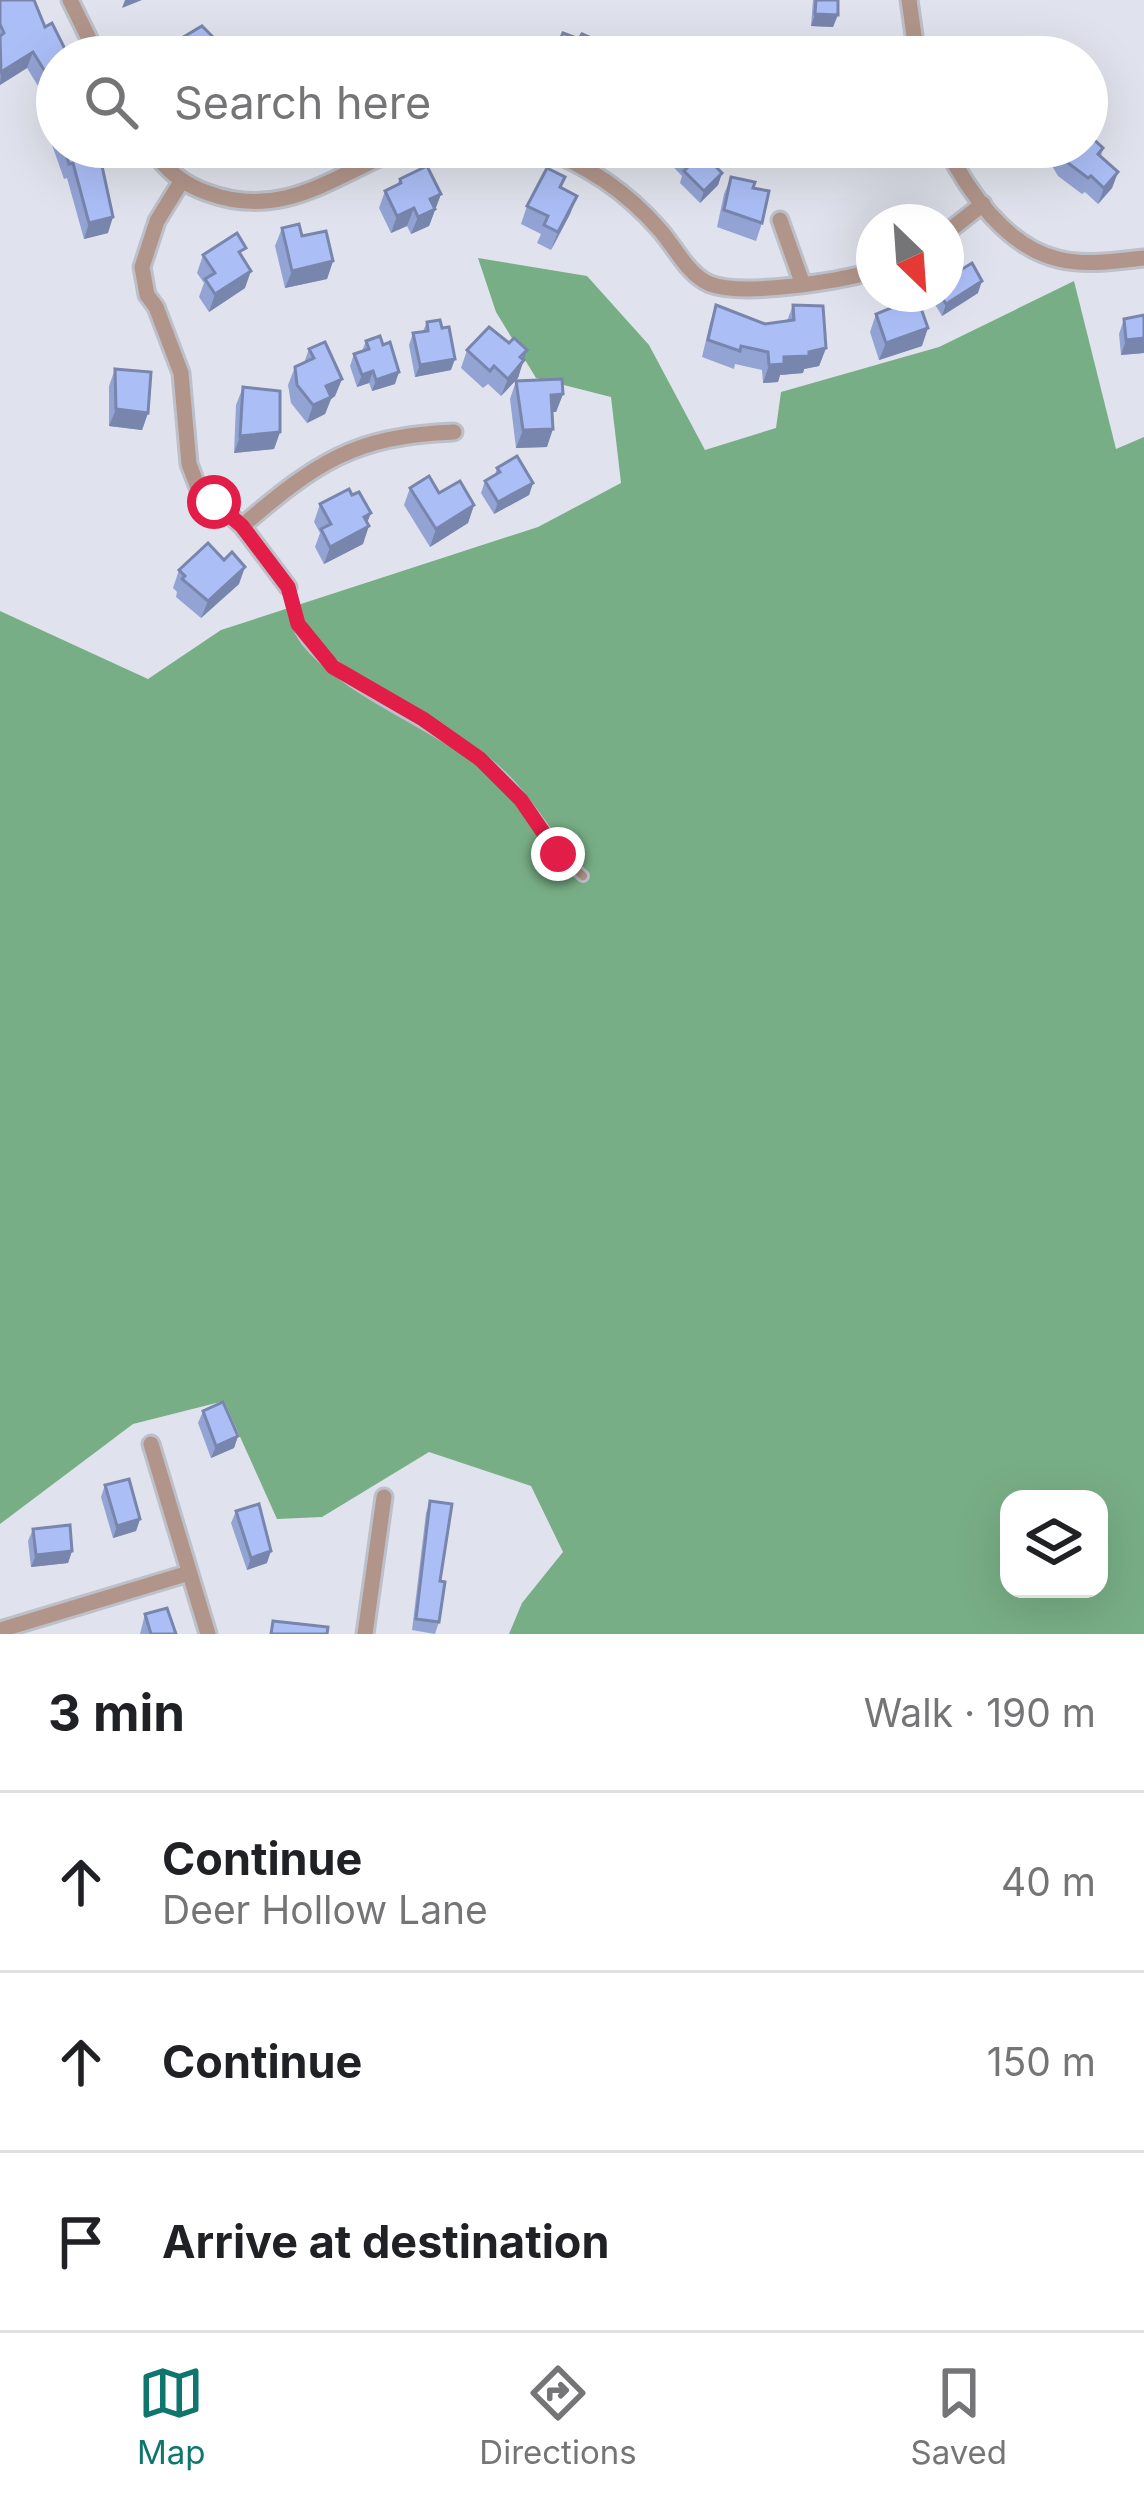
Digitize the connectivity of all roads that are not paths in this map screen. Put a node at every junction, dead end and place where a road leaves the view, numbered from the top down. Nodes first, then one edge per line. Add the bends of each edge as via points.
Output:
1 (70, 0) edge
2 (909, 0) edge
3 (88, 36) edge
4 (914, 36) edge
5 (169, 168) edge
6 (358, 168) edge
7 (591, 168) edge
8 (960, 168) edge
9 (181, 182) junction
10 (983, 204) junction
11 (964, 219) edge
12 (781, 220) dead end
13 (1144, 258) edge
14 (856, 276) edge
15 (802, 282) junction
16 (454, 432) dead end
17 (242, 526) junction
18 (288, 587) joint
19 (584, 876) dead end
20 (151, 1444) dead end
21 (384, 1497) dead end
22 (188, 1573) junction
23 (0, 1630) edge
24 (208, 1634) edge
25 (365, 1634) edge

1 - 3 street
2 - 4 street
5 - 9 street
6 - 9 street via 255,205
7 - 15 street via 711,285 763,290
8 - 10 street
9 - 17 street via 157,221 143,281 181,373 197,485
10 - 11 street
10 - 13 street via 1047,256
12 - 15 street
14 - 15 street
16 - 17 street via 335,455
17 - 18 street
18 - 19 lane via 298,624 333,667 480,759
20 - 22 street
21 - 25 street
22 - 23 street
22 - 24 street

